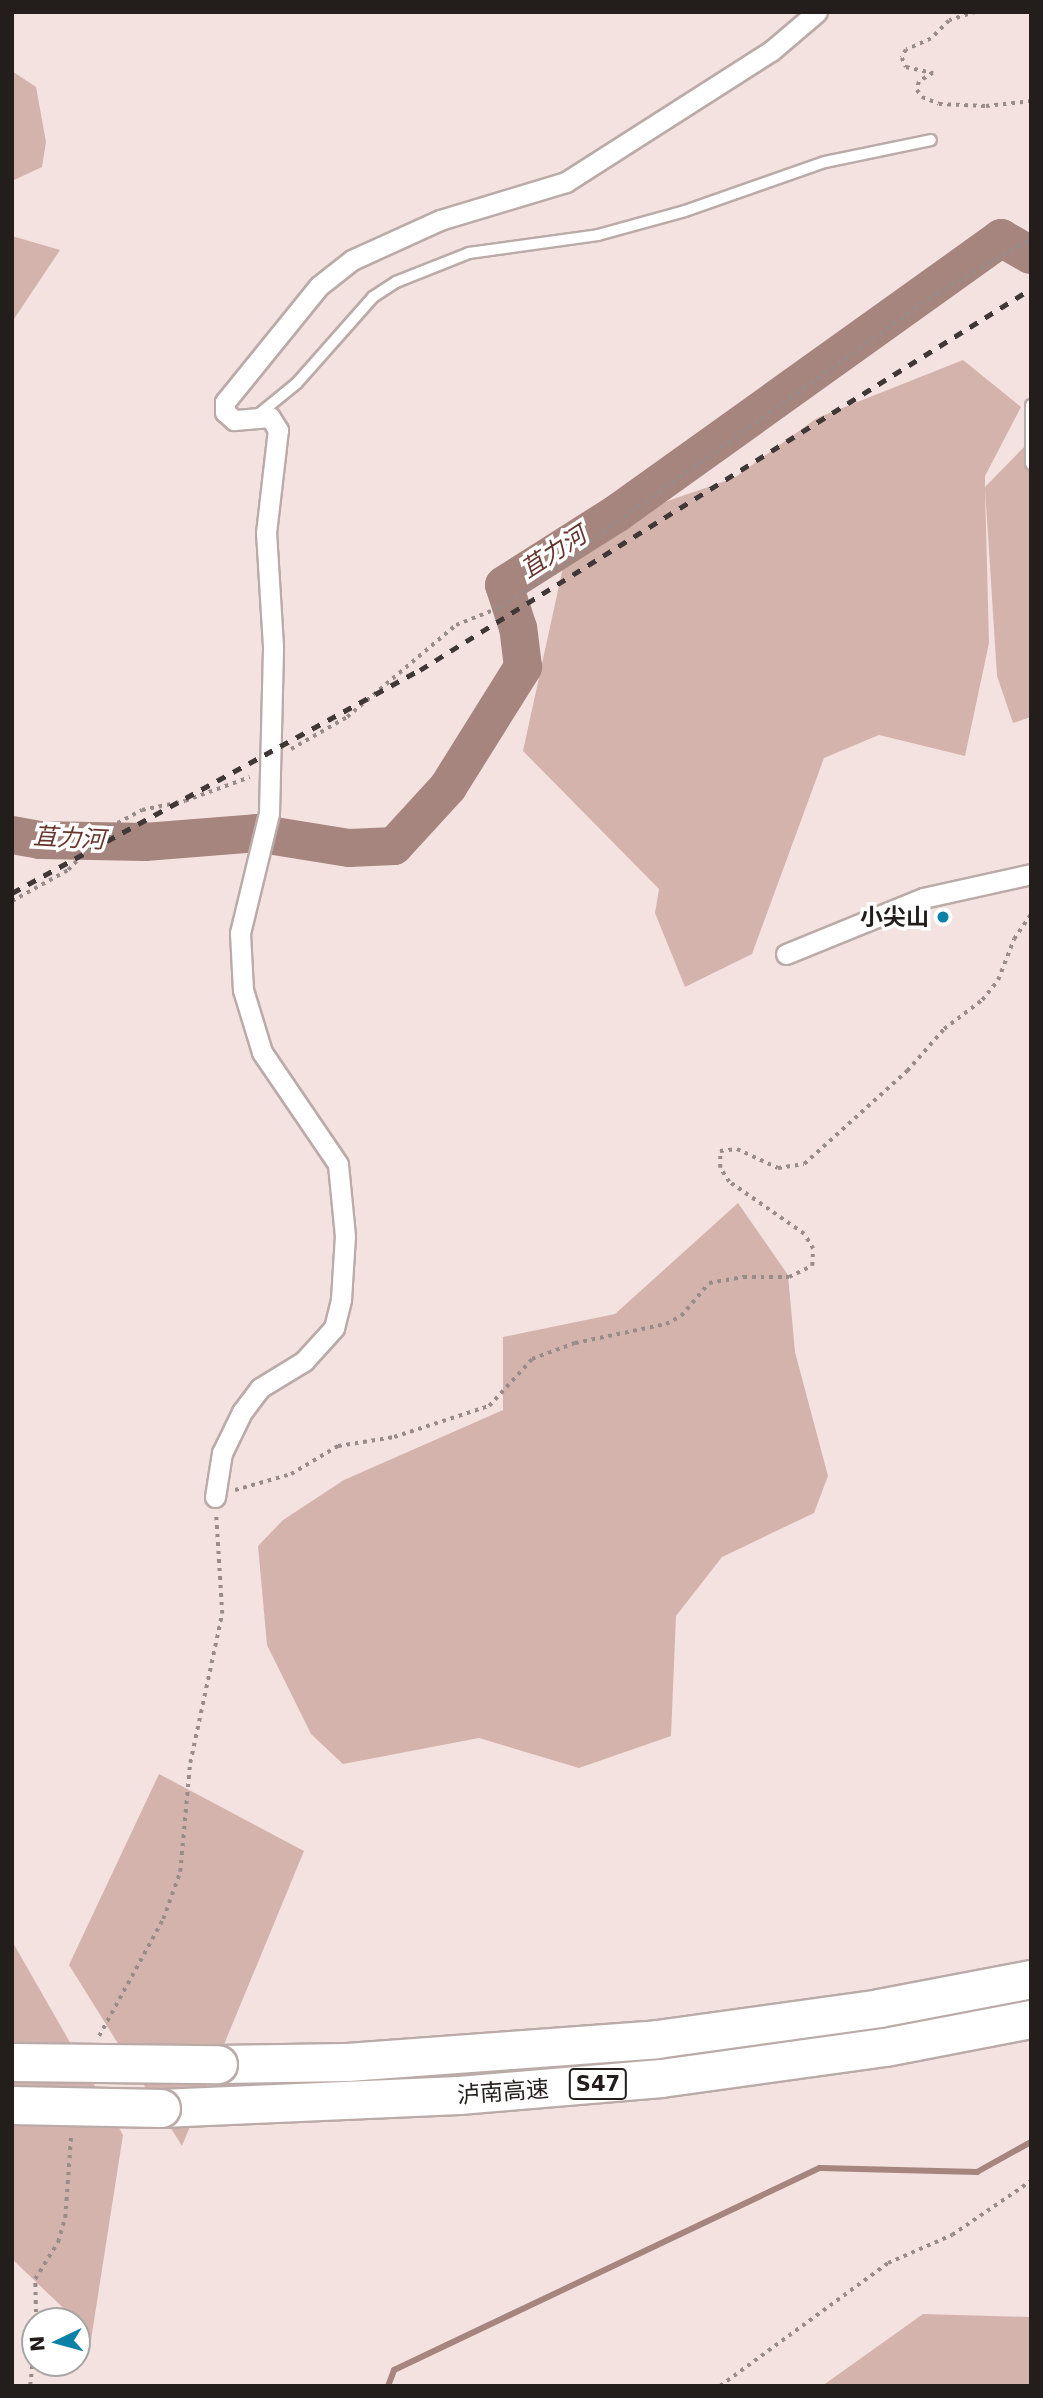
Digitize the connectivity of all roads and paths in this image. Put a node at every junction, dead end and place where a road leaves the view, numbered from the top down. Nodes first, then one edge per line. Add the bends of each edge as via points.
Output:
1 (817, 12) edge
2 (976, 12) edge
3 (1031, 100) edge
4 (931, 140) dead end
5 (1031, 239) edge
6 (1031, 405) edge
7 (253, 419) junction
8 (1031, 464) edge
9 (270, 763) junction
10 (1031, 874) edge
11 (12, 901) edge
12 (1031, 914) edge
13 (786, 954) dead end
14 (215, 1497) junction
15 (1031, 1979) edge
16 (1031, 2019) edge
17 (93, 2047) dead end
18 (12, 2062) edge
19 (12, 2105) edge
20 (71, 2126) dead end
21 (1031, 2181) edge
22 (36, 2307) edge
23 (720, 2386) edge

1 - 7 street via 771,51 566,182 440,220 352,260 328,276 227,398 225,412 230,418
2 - 3 path via 949,21 931,39 906,50 902,58 906,66 933,73 919,82 917,90 939,104 986,106
4 - 7 lane via 825,162 685,211 598,235 469,253 396,282 373,297 297,383
5 - 9 path via 936,294 501,607 456,625 346,717
6 - 8 lane
7 - 9 street via 274,418 278,430 266,533 273,646
9 - 11 path via 240,784 142,810 97,839 68,870
9 - 14 street via 264,844 240,933 246,1008 269,1064 338,1164 345,1236 341,1299 329,1335 304,1361 260,1388 242,1412 222,1453
10 - 13 street via 932,895
12 - 14 path via 1014,939 998,980 982,1000 944,1030 907,1071 804,1164 778,1168 737,1149 720,1151 720,1168 730,1182 804,1234 813,1249 812,1266 789,1277 709,1283 681,1316 666,1324 575,1343 532,1359 489,1406 394,1437 338,1446 291,1474
14 - 17 path via 222,1614 190,1763 180,1872 163,1919 115,1999
15 - 18 highway, 泸南高速 / S47, bridge via 878,2008 657,2039 361,2062
16 - 19 highway, 泸南高速 / S47, bridge via 885,2047 648,2079 446,2096 161,2108
20 - 22 path via 65,2218 58,2242 35,2279
21 - 23 path via 952,2235 888,2263

